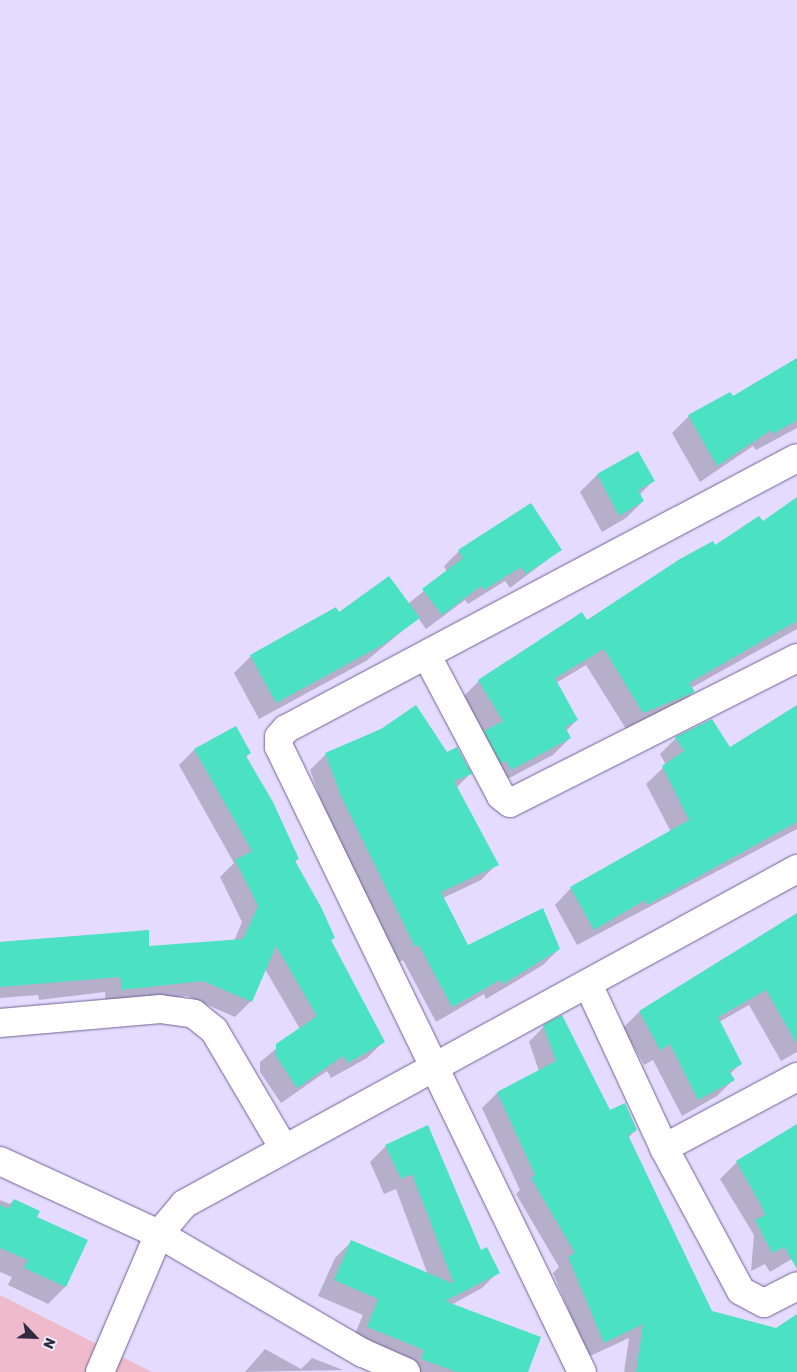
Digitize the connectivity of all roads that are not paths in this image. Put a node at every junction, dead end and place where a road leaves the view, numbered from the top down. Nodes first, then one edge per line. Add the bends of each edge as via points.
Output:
1 (797, 458) edge
2 (427, 656) junction
3 (797, 658) edge
4 (797, 870) edge
5 (588, 984) junction
6 (0, 1023) edge
7 (437, 1066) junction
8 (797, 1077) edge
9 (664, 1148) junction
10 (284, 1149) junction
11 (0, 1161) edge
12 (158, 1234) junction
13 (797, 1286) edge
14 (100, 1372) edge
15 (406, 1372) edge
16 (582, 1372) edge

1 - 2 street
2 - 3 street via 501,796 510,803
2 - 7 street via 286,729 279,746
4 - 5 street
5 - 7 street
5 - 9 street
6 - 10 street via 160,1009 194,1014 214,1030
7 - 10 street
7 - 16 street
8 - 9 street
9 - 13 street via 742,1291 764,1304
10 - 12 street via 184,1204
11 - 12 street
12 - 14 street
12 - 15 street via 364,1353

